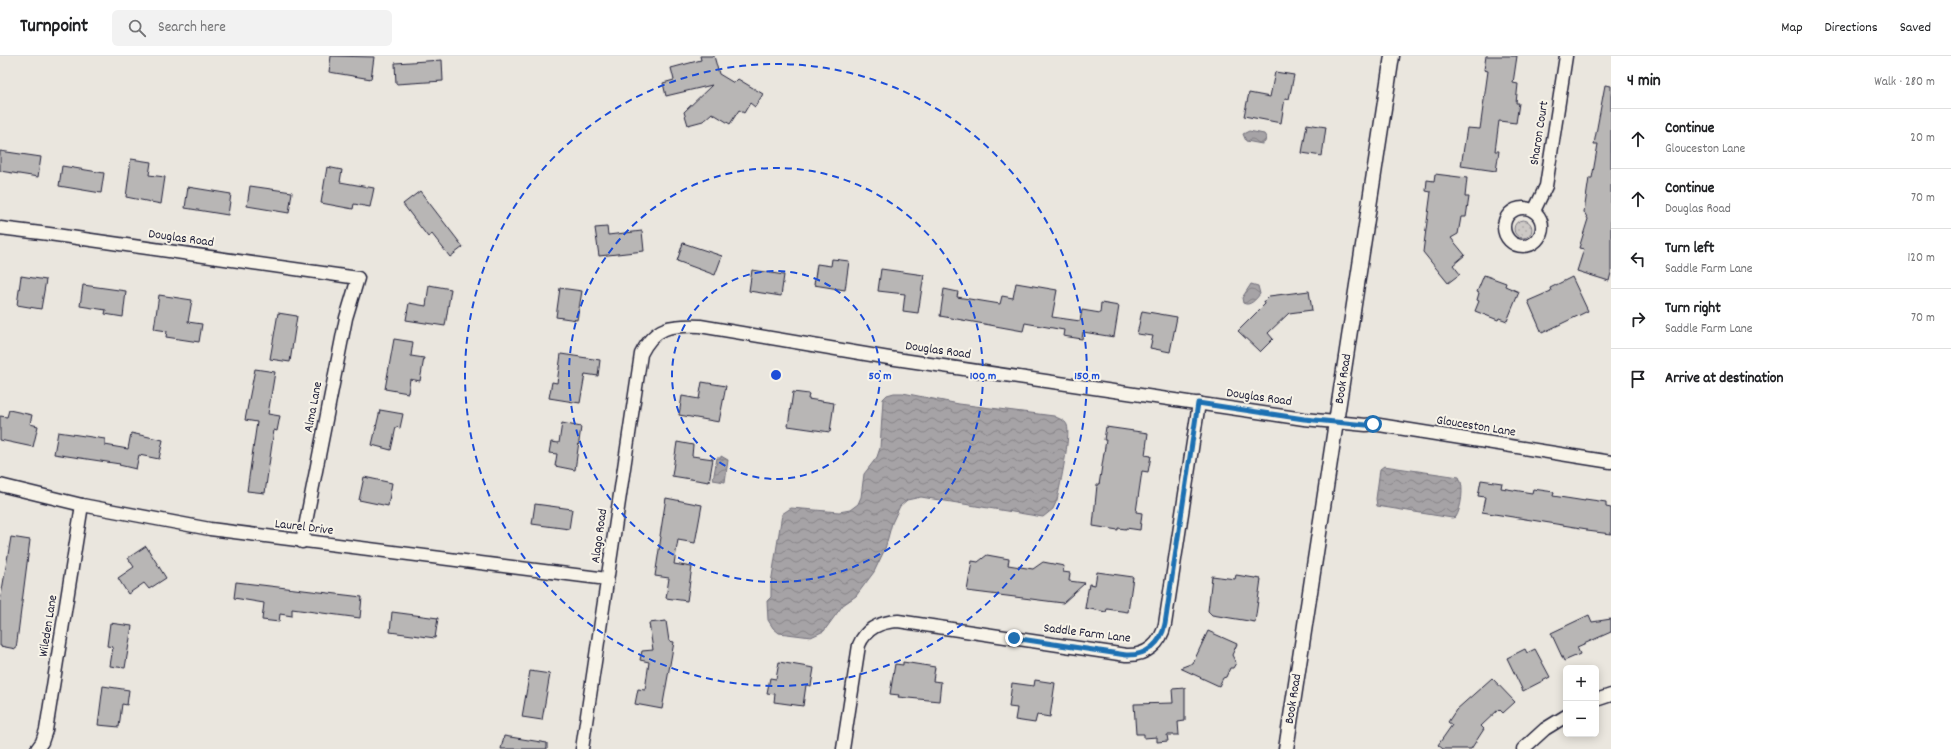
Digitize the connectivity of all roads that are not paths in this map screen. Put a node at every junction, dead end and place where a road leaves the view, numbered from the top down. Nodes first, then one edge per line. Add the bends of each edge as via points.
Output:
1 (1392, 56) edge
2 (1566, 56) edge
3 (1534, 211) dead end
4 (0, 228) edge
5 (358, 278) joint
6 (656, 333) joint
7 (1198, 403) junction
8 (1337, 423) junction
9 (1611, 462) edge
10 (0, 485) edge
11 (82, 505) junction
12 (302, 542) junction
13 (607, 579) junction
14 (1611, 695) edge
15 (1599, 699) edge
16 (1563, 718) edge
17 (37, 749) edge
18 (582, 749) edge
19 (843, 749) edge
20 (1286, 749) edge
21 (1523, 749) edge

1 - 8 street, Book Road
2 - 3 street, Sharon Court via 1546,186
4 - 5 street, Douglas Road
5 - 12 street, Alma Lane via 346,318
6 - 7 street, Douglas Road via 679,326 700,326 889,358
6 - 13 street, Alago Road via 647,341 641,354
7 - 8 street, Douglas Road
7 - 19 street, Saddle Farm Lane via 1164,631 1156,644 1143,653 1126,655 898,621 879,624 865,634 859,645
8 - 9 street, Glouceston Lane via 1373,424
8 - 20 street, Book Road
10 - 11 street, Laurel Drive
11 - 12 street, Laurel Drive via 210,529
11 - 17 street, Wileden Lane via 46,730
12 - 13 street, Laurel Drive
13 - 18 street, Alago Road
14 - 15 street
16 - 21 street via 1545,729

